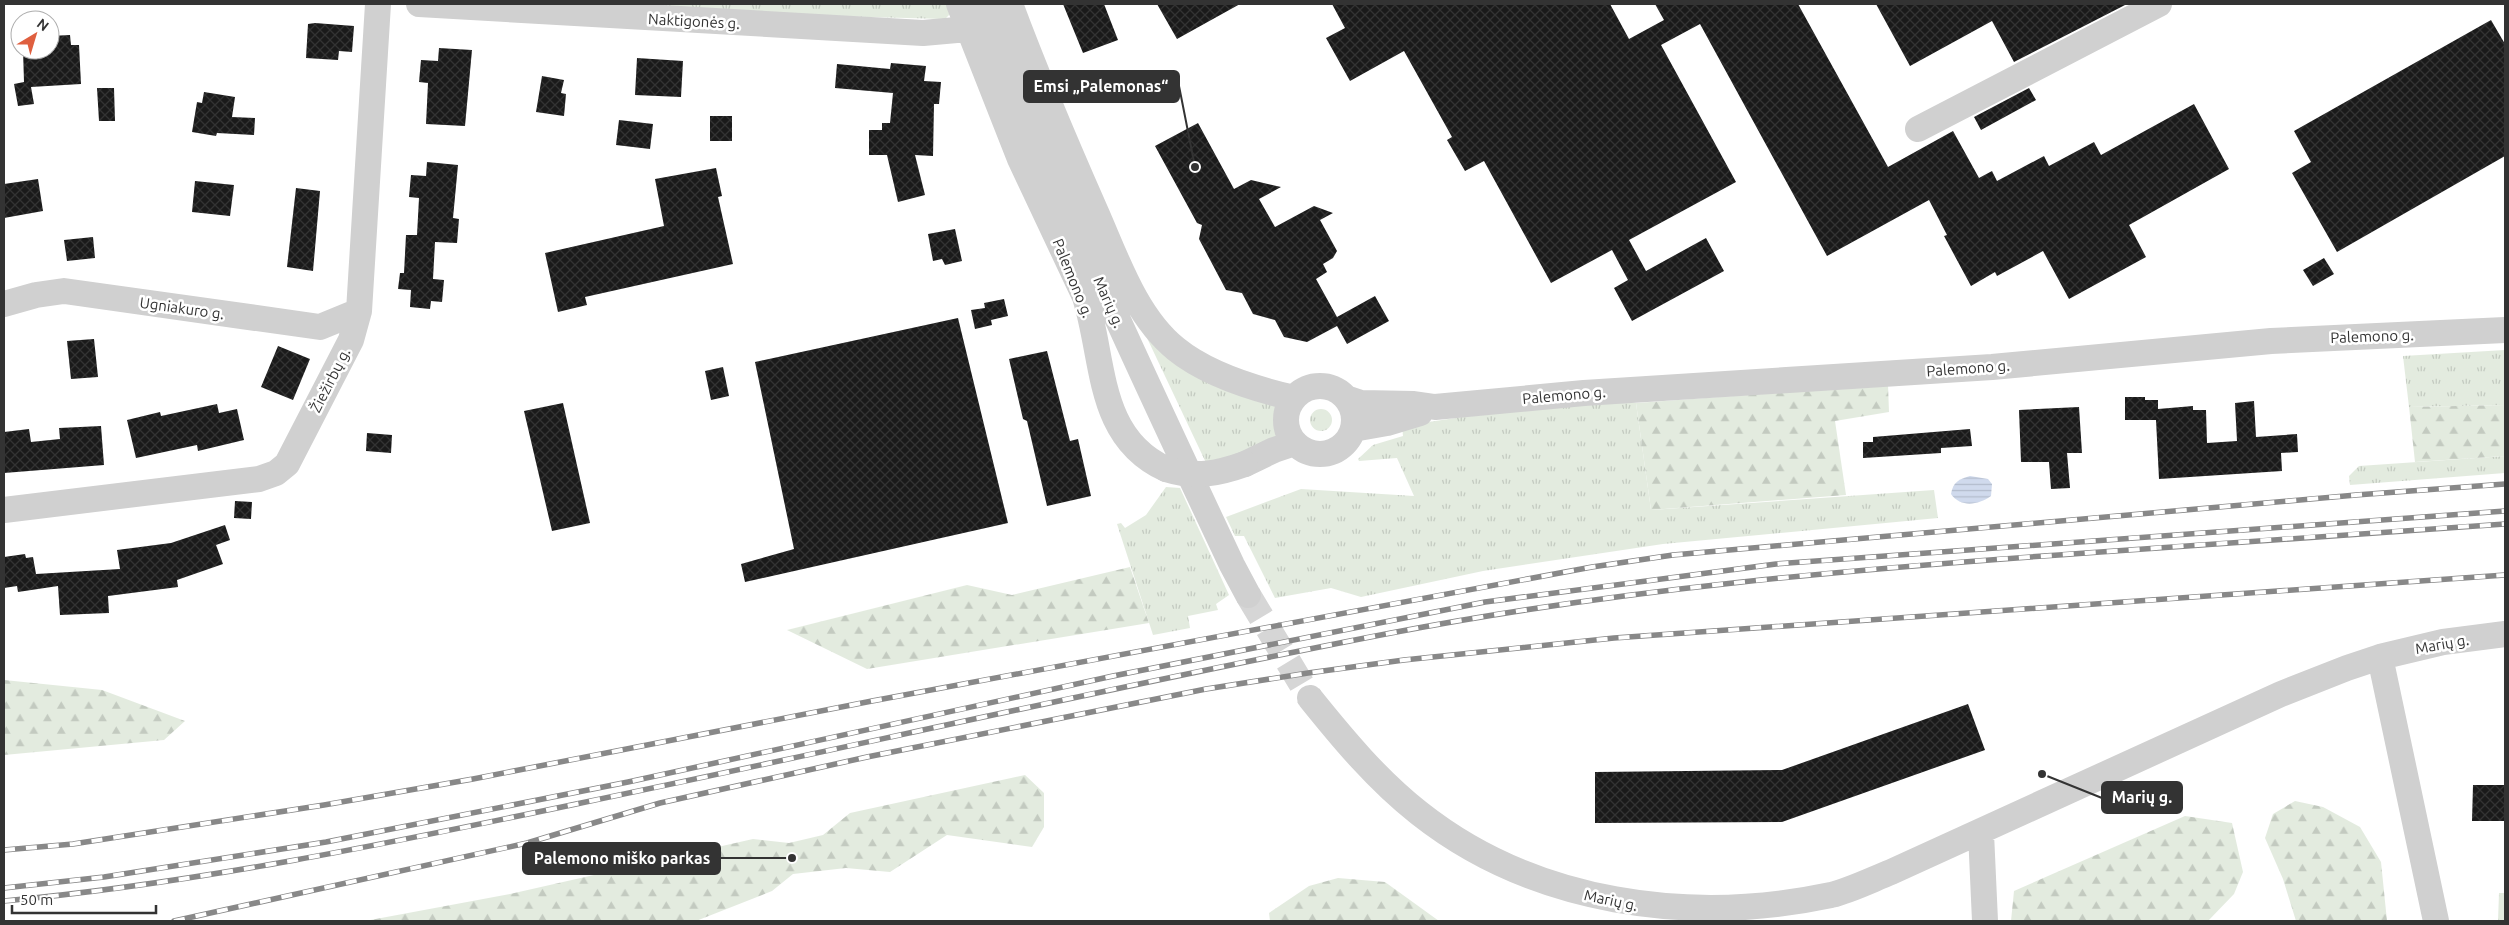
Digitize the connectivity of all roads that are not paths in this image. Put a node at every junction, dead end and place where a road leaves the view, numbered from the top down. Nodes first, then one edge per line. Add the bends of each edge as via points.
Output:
1 (378, 4) edge
2 (419, 4) edge
3 (959, 4) edge
4 (985, 4) edge
5 (1010, 4) edge
6 (2159, 4) edge
7 (968, 29) junction
8 (1918, 129) dead end
9 (4, 304) edge
10 (359, 311) junction
11 (2505, 330) edge
12 (1294, 398) junction
13 (1346, 398) junction
14 (1431, 407) junction
15 (1352, 429) junction
16 (1295, 443) junction
17 (4, 510) edge
18 (1248, 595) tunnel mouth
19 (2505, 634) edge
20 (2380, 657) junction
21 (1310, 698) tunnel mouth
22 (1981, 833) junction
23 (1985, 921) edge
24 (2436, 921) edge

1 - 10 street, Žiežirbų g.
2 - 7 street, Naktigonės g. via 923,33
3 - 7 street, Palemono g.
4 - 18 street, Marių g. via 1108,300
5 - 12 street via 1078,173 1146,315 1165,338 1194,362 1269,392
6 - 8 street
7 - 16 street, Palemono g., bridge via 1020,159 1085,297 1110,408 1122,434 1138,452 1166,469 1202,476 1220,473
9 - 10 street, Ugniakuro g. via 64,291 320,327
10 - 17 street, Žiežirbų g. via 342,358 287,464 276,472 259,479
11 - 14 street, Palemono g. via 2271,341 1992,367 1584,393
12 - 13 street, Palemono g. via 1303,390 1326,386
12 - 16 street via 1286,421 1288,433
13 - 14 street, Palemono g.
13 - 15 street via 1354,418
14 - 15 street, Palemono g. via 1414,416
15 - 16 street via 1343,444 1328,453 1316,454
19 - 20 street, Marių g. via 2443,642
20 - 22 street, Marių g. via 2281,694
20 - 24 street
21 - 22 street, Marių g. via 1344,741 1419,813 1471,847 1530,878 1599,900 1659,910 1724,912 1783,905 1832,895
22 - 23 street

